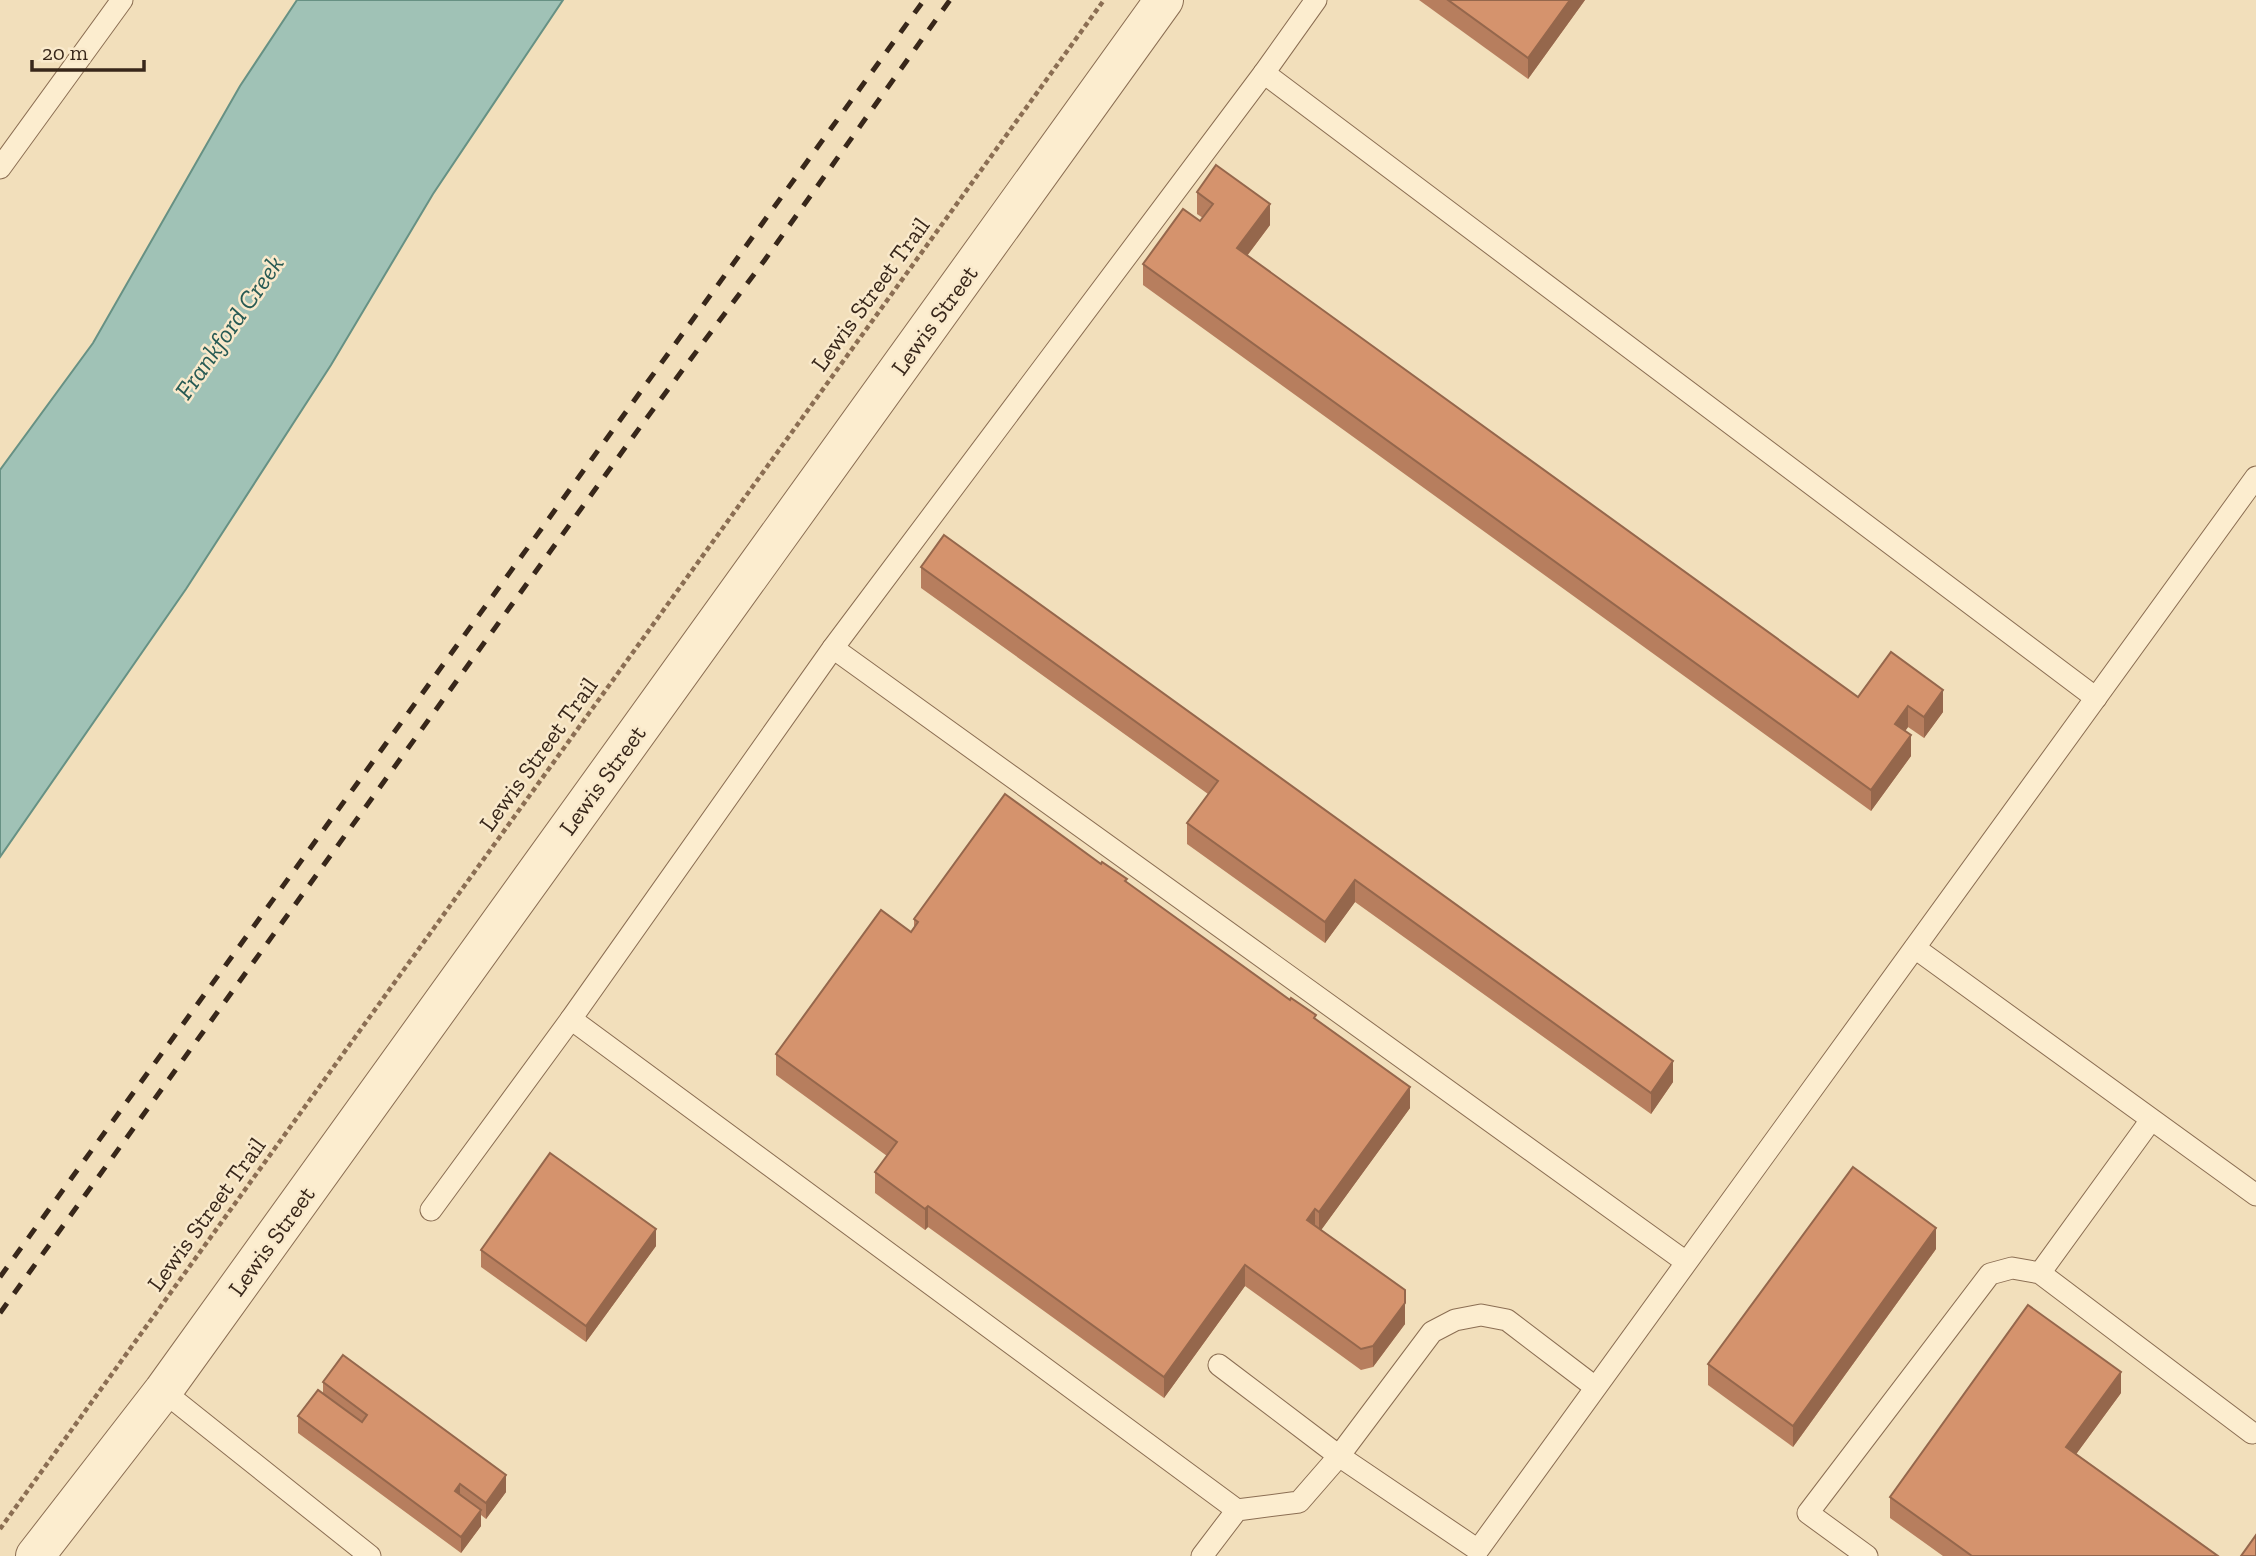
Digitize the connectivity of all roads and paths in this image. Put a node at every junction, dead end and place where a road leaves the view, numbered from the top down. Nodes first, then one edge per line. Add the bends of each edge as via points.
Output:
1 (122, 0) edge
2 (1104, 0) edge
3 (1164, 0) edge
4 (1316, 0) edge
5 (1264, 73) junction
6 (0, 168) edge
7 (2256, 477) edge
8 (833, 648) junction
9 (2096, 698) junction
10 (1914, 948) junction
11 (571, 1019) junction
12 (2151, 1120) junction
13 (2256, 1195) edge
14 (431, 1210) dead end
15 (1686, 1262) junction
16 (2040, 1273) junction
17 (1219, 1365) dead end
18 (1595, 1387) junction
19 (163, 1391) junction
20 (2252, 1433) dead end
21 (1339, 1456) junction
22 (1237, 1510) junction
23 (0, 1529) edge
24 (1482, 1553) edge
25 (1856, 1553) edge
26 (35, 1556) edge
27 (370, 1556) edge
28 (1202, 1556) edge

1 - 6 lane
2 - 23 path, Lewis Street Trail
3 - 19 street, Lewis Street
4 - 5 lane
5 - 8 lane
5 - 9 lane
7 - 9 lane
8 - 11 lane
8 - 15 lane
9 - 10 lane
10 - 12 lane
10 - 15 lane
11 - 14 lane
11 - 22 lane
12 - 13 lane
12 - 16 lane
15 - 18 lane
16 - 20 lane
16 - 25 lane via 2012,1268 1990,1274 1808,1513
17 - 21 lane
18 - 21 lane via 1507,1320 1481,1315 1455,1320 1432,1332
18 - 24 lane
19 - 26 street, Lewis Street
19 - 27 lane
21 - 22 lane via 1299,1502
21 - 24 lane
22 - 28 lane

